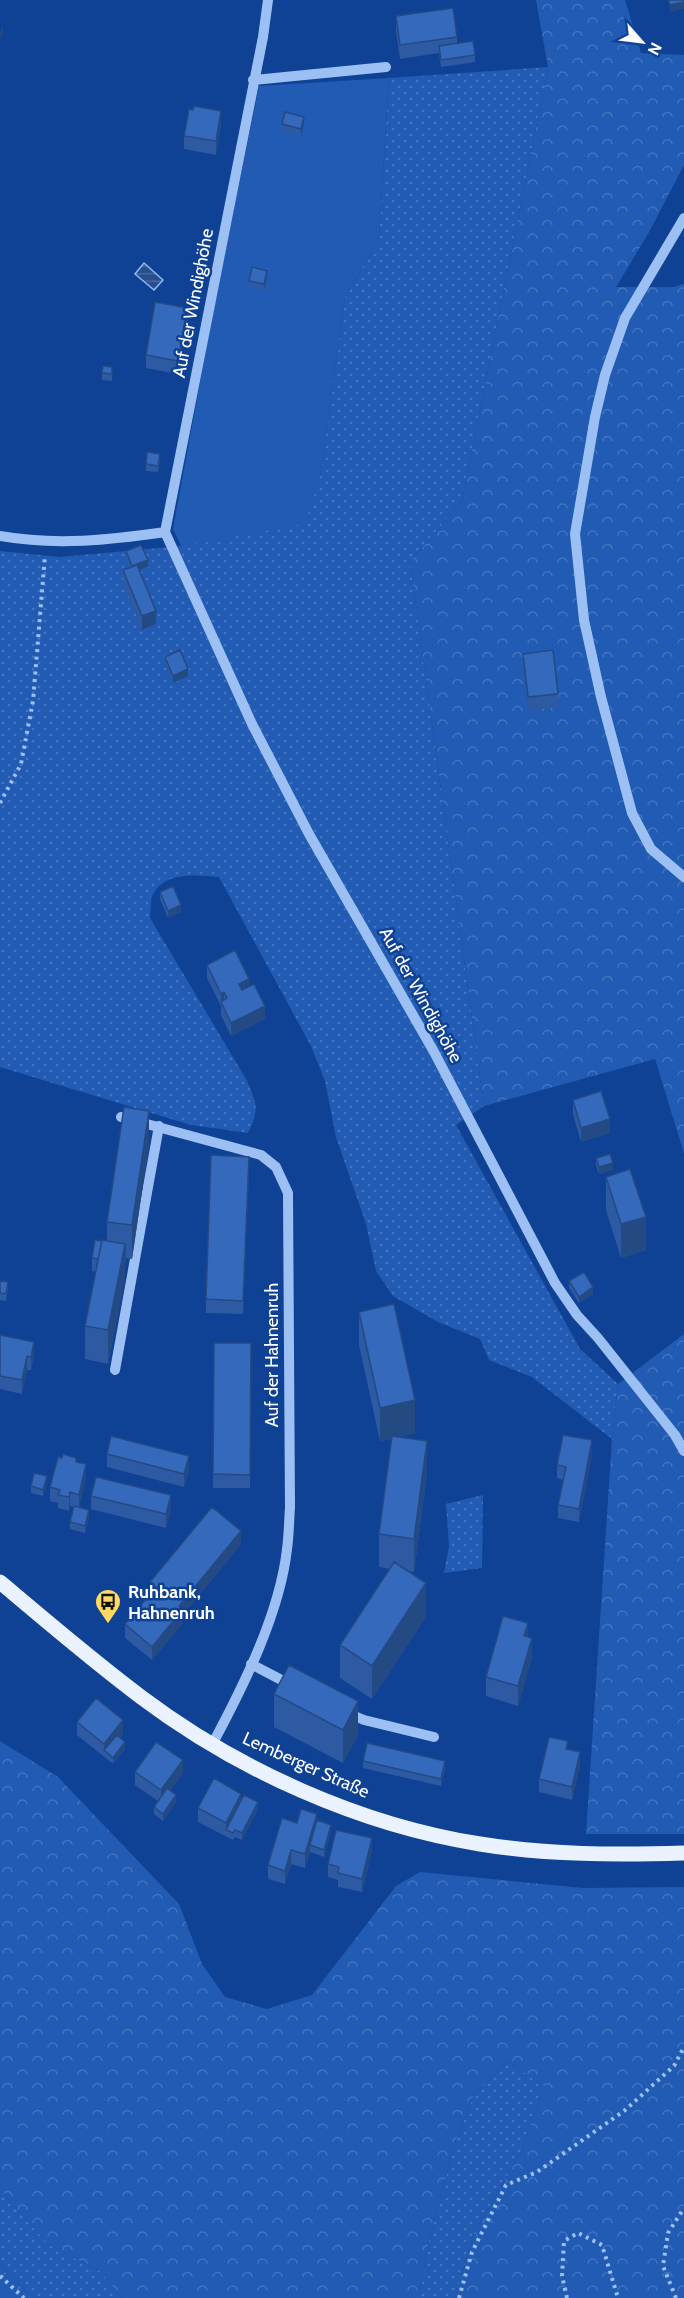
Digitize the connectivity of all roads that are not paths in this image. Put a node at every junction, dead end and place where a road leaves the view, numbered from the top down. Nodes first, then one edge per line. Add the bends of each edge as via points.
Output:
1 (268, 0) edge
2 (386, 67) dead end
3 (253, 80) junction
4 (684, 218) edge
5 (165, 532) junction
6 (0, 537) edge
7 (684, 878) edge
8 (121, 1117) edge
9 (159, 1126) junction
10 (115, 1371) dead end
11 (684, 1451) edge
12 (0, 1582) edge
13 (251, 1665) junction
14 (299, 1690) edge
15 (339, 1709) edge
16 (434, 1737) dead end
17 (213, 1743) junction
18 (684, 1853) edge

1 - 3 street, Auf der Windighöhe
2 - 3 street
3 - 5 street, Auf der Windighöhe
4 - 7 street via 625,318 618,337 595,417 575,534 584,620 632,813 651,849
5 - 6 street via 83,542
5 - 11 street, Auf der Windighöhe via 262,744 433,1050 555,1282 577,1316 661,1417
8 - 9 street, Auf der Hahnenruh
9 - 10 street
9 - 13 street, Auf der Hahnenruh via 261,1155 276,1167 288,1193 287,1550 270,1617
12 - 17 main road, Lemberger Straße via 141,1697
13 - 14 street
13 - 17 street, Auf der Hahnenruh
15 - 16 street via 364,1720
17 - 18 main road, Lemberger Straße via 320,1797 437,1835 480,1844 595,1855

